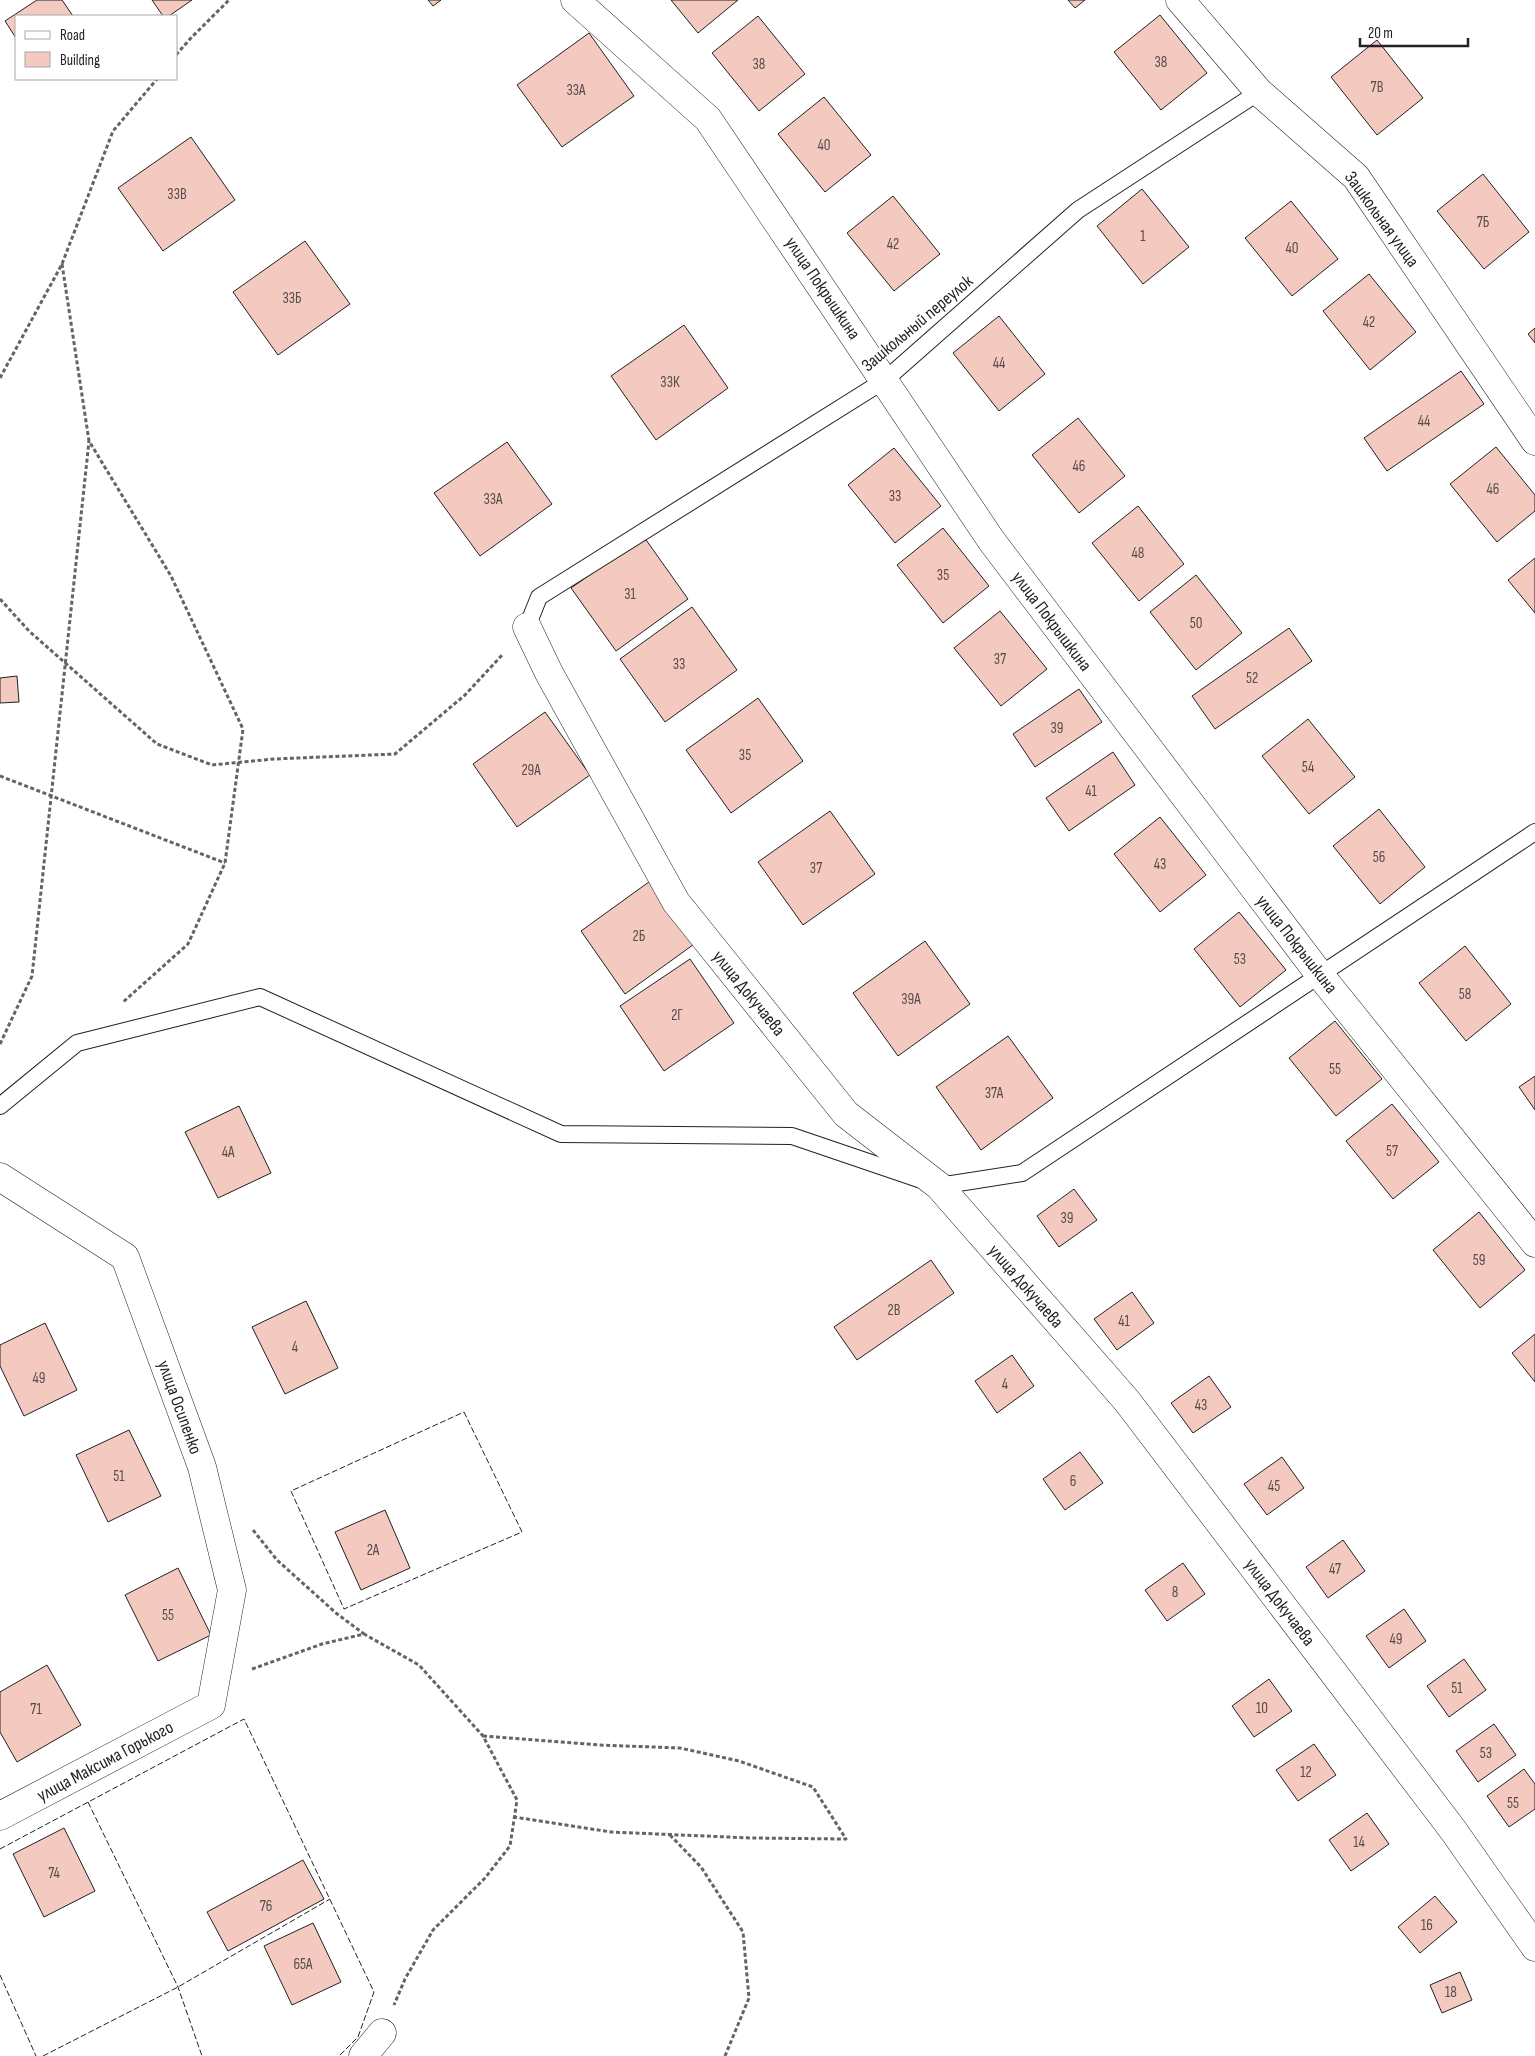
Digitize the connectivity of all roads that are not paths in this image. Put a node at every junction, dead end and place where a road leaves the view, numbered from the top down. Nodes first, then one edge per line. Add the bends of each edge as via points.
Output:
1 (575, 0) edge
2 (1180, 0) edge
3 (1259, 92) junction
4 (885, 380) junction
5 (1535, 441) edge
6 (527, 627) joint
7 (1535, 832) edge
8 (1320, 974) junction
9 (0, 1106) edge
10 (0, 1176) edge
11 (939, 1186) junction
12 (1535, 1243) edge
13 (211, 1705) joint
14 (0, 1816) edge
15 (1535, 1947) edge
16 (382, 2033) road end
17 (363, 2056) edge

1 - 4 street, улица Покрышкина via 708,119
2 - 3 street, Зашкольная улица
3 - 4 lane, Зашкольный переулок via 1078,210
3 - 5 street, Зашкольная улица via 1356,177
4 - 6 lane, Зашкольный переулок via 539,597
4 - 8 street, улица Покрышкина via 990,540
6 - 11 street, улица Докучаева via 548,673 676,902 846,1114
7 - 8 lane
8 - 11 lane via 1022,1173
8 - 12 street, улица Покрышкина
9 - 11 lane via 76,1043 260,997 562,1134 792,1136
10 - 13 street, улица Осипенко via 125,1258 202,1468 232,1590
11 - 15 street, улица Докучаева via 1127,1401 1453,1830
13 - 14 street, улица Максима Горького
16 - 17 street

